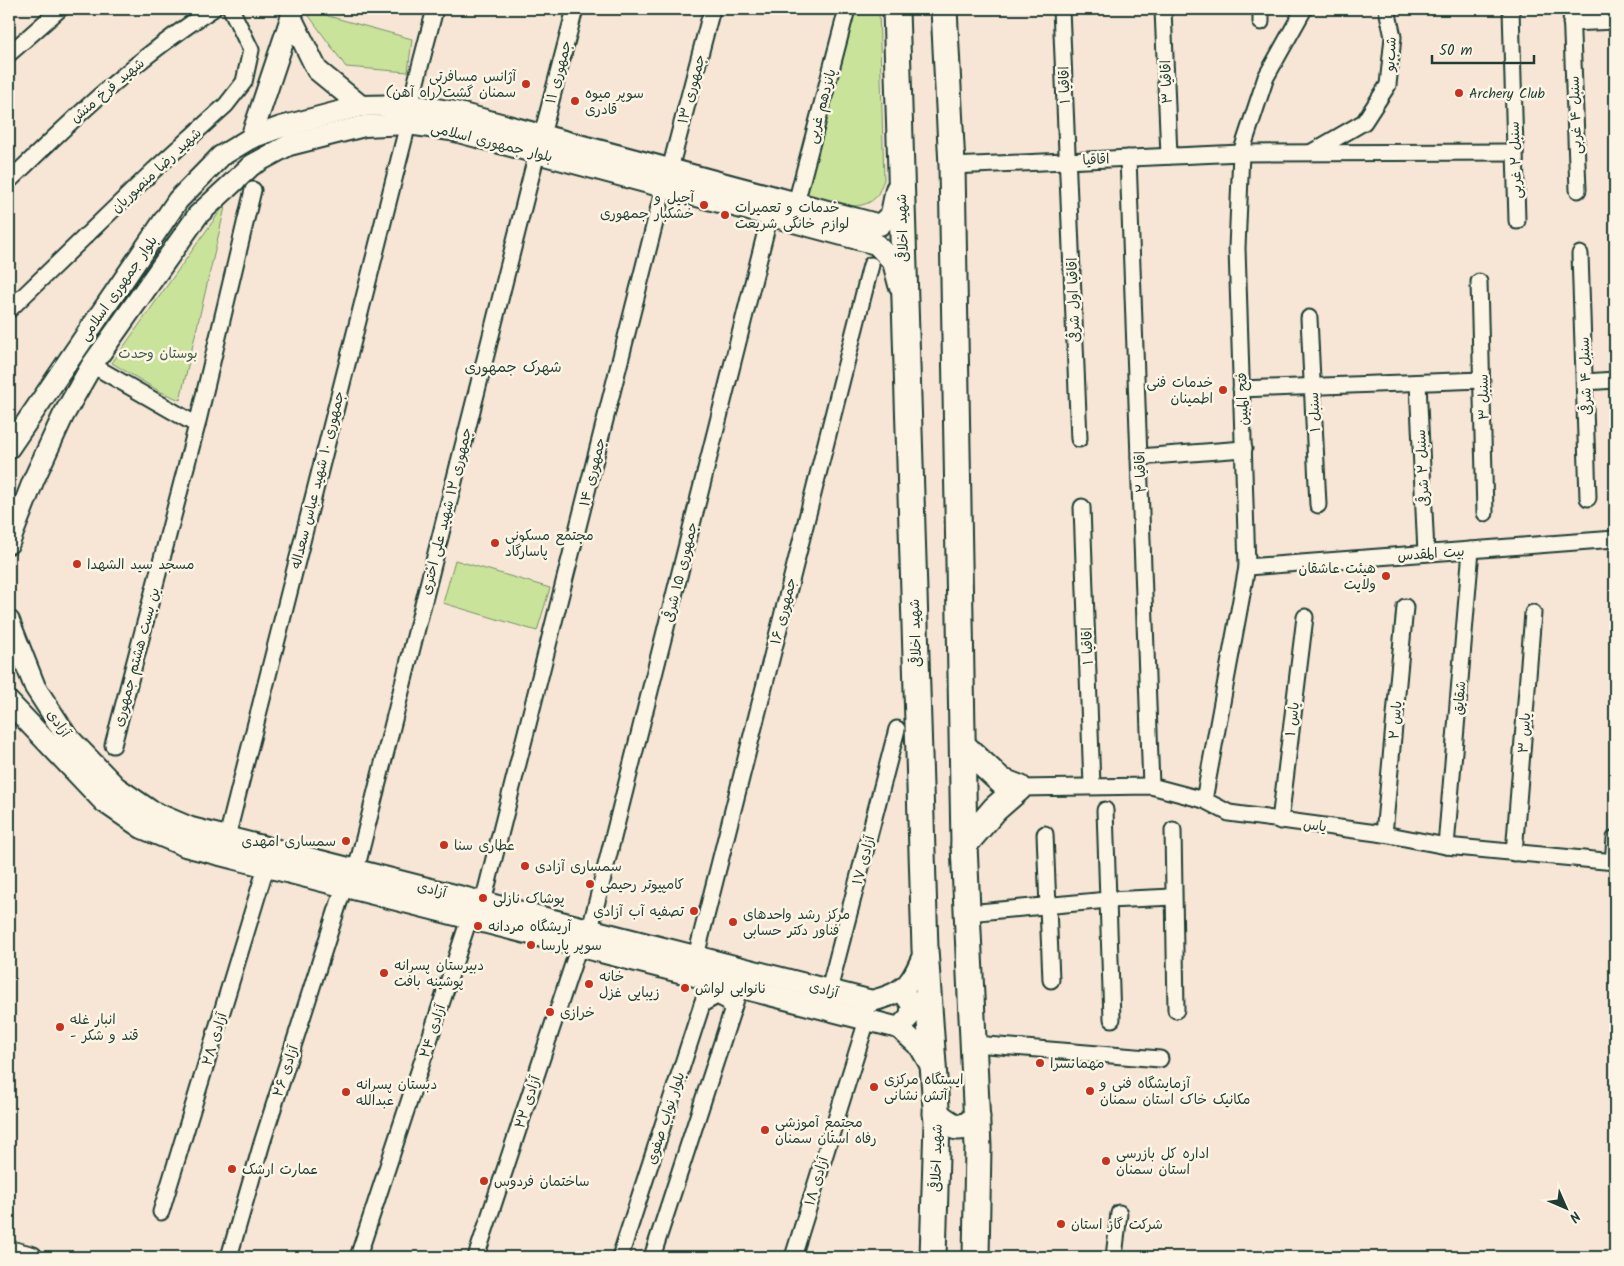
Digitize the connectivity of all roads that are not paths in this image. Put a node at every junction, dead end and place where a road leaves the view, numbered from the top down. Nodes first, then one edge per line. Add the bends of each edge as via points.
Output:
1 (60, 9) edge
2 (213, 9) edge
3 (231, 9) edge
4 (435, 9) edge
5 (575, 9) edge
6 (712, 9) edge
7 (847, 9) edge
8 (896, 9) edge
9 (944, 9) edge
10 (1061, 9) edge
11 (1163, 9) edge
12 (1304, 9) edge
13 (1387, 9) edge
14 (1511, 9) edge
15 (293, 14) edge
16 (1571, 16) edge
17 (1615, 21) edge
18 (9, 54) edge
19 (361, 106) junction
20 (409, 114) junction
21 (252, 138) junction
22 (539, 144) junction
23 (1515, 152) junction
24 (1241, 153) junction
25 (1311, 153) junction
26 (1169, 156) junction
27 (1128, 158) junction
28 (1066, 161) junction
29 (952, 166) junction
30 (900, 170) junction
31 (667, 178) junction
32 (9, 181) edge
33 (253, 190) dead end
34 (1578, 190) dead end
35 (796, 203) junction
36 (770, 215) junction
37 (1517, 221) dead end
38 (878, 234) junction
39 (1580, 254) dead end
40 (871, 265) dead end
41 (1479, 282) dead end
42 (904, 302) junction
43 (9, 310) edge
44 (101, 312) junction
45 (1309, 318) dead end
46 (120, 324) junction
47 (92, 365) junction
48 (1482, 380) junction
49 (1615, 380) edge
50 (1418, 382) junction
51 (1585, 382) junction
52 (1312, 386) junction
53 (1242, 389) junction
54 (197, 425) junction
55 (1079, 439) dead end
56 (9, 448) edge
57 (1244, 449) junction
58 (1139, 457) junction
59 (1588, 498) dead end
60 (1318, 505) dead end
61 (1082, 507) dead end
62 (1485, 513) dead end
63 (1615, 539) edge
64 (9, 543) edge
65 (1471, 550) junction
66 (1426, 553) junction
67 (1248, 567) junction
68 (1406, 607) dead end
69 (1533, 613) dead end
70 (1304, 617) dead end
71 (11, 630) edge
72 (9, 702) edge
73 (897, 729) dead end
74 (112, 745) dead end
75 (963, 746) junction
76 (1092, 786) junction
77 (1151, 786) junction
78 (1018, 788) junction
79 (1204, 800) junction
80 (1106, 810) dead end
81 (1280, 821) junction
82 (1173, 830) dead end
83 (1045, 834) dead end
84 (1384, 834) junction
85 (227, 837) junction
86 (1615, 838) edge
87 (964, 845) junction
88 (1446, 846) junction
89 (1514, 853) junction
90 (1614, 862) edge
91 (266, 867) junction
92 (356, 870) junction
93 (344, 887) junction
94 (1173, 897) junction
95 (1108, 900) junction
96 (483, 902) junction
97 (1046, 906) junction
98 (968, 914) junction
99 (469, 919) junction
100 (525, 923) junction
101 (590, 929) junction
102 (579, 946) junction
103 (925, 949) junction
104 (696, 956) junction
105 (710, 980) junction
106 (1051, 980) dead end
107 (740, 987) junction
108 (829, 990) junction
109 (900, 990) junction
110 (702, 1004) junction
111 (1176, 1010) dead end
112 (732, 1011) junction
113 (1112, 1019) dead end
114 (867, 1020) junction
115 (899, 1028) junction
116 (975, 1044) junction
117 (1160, 1059) dead end
118 (933, 1071) junction
119 (936, 1114) junction
120 (977, 1117) junction
121 (936, 1175) junction
122 (978, 1175) junction
123 (161, 1212) dead end
124 (1119, 1213) dead end
125 (9, 1251) edge
126 (32, 1257) edge
127 (229, 1257) edge
128 (358, 1257) edge
129 (476, 1257) edge
130 (620, 1257) edge
131 (652, 1257) edge
132 (793, 1257) edge
133 (934, 1257) edge
134 (976, 1257) edge
135 (1114, 1257) edge

1 - 18 street
2 - 32 street, شهید فرخ منش via 181,29 92,100
3 - 43 street, شهید رضا منصوریان via 251,50 244,82 226,105
4 - 20 street, جمهوری ۱۰ شهید عباس سعداله
5 - 22 street, جمهوری ۱۱
6 - 31 street, جمهوری ۱۳
7 - 35 street, پانزدهم غربی
8 - 30 main road, شهید اخلاقی
9 - 29 main road
10 - 28 street, اقاقیا ۱
11 - 26 street, اقاقیا ۳
12 - 24 street, فتح المبین via 1266,77
13 - 25 street, شب‌بو via 1393,37 1388,85 1364,122
14 - 23 street, سنبل ۲ غربی
15 - 19 street via 317,70
15 - 21 street
16 - 17 street
16 - 34 street, سنبل ۴ غربی
19 - 20 street, بلوار جمهوری اسلامی
19 - 21 street, بلوار جمهوری اسلامی
20 - 22 street, بلوار جمهوری اسلامی via 451,130
20 - 46 street, بلوار جمهوری اسلامی via 289,145 252,164 198,215
20 - 85 street, جمهوری ۱۰ شهید عباس سعداله
21 - 44 street, بلوار جمهوری اسلامی via 221,156 178,200
22 - 31 street, بلوار جمهوری اسلامی
22 - 92 street, جمهوری ۱۲ شهید علی اختری
23 - 25 street, اقاقیا
23 - 37 street, سنبل ۲ غربی
24 - 25 street, اقاقیا
24 - 26 street, اقاقیا
24 - 53 street, فتح المبین via 1237,248
26 - 27 street, اقاقیا
27 - 28 street, اقاقیا
27 - 58 street, اقاقیا ۲
28 - 29 street, اقاقیا
28 - 55 street, اقاقیا اول شرقی
29 - 75 main road
30 - 38 street via 892,214
30 - 42 main road, شهید اخلاقی
31 - 35 street, بلوار جمهوری اسلامی
31 - 36 street, بلوار جمهوری اسلامی
31 - 96 street, جمهوری ۱۴
33 - 54 street, بن بست هشتم جمهوری
35 - 38 street, بلوار جمهوری اسلامی
36 - 38 street, بلوار جمهوری اسلامی
36 - 101 street, جمهوری ۱۵ شرقی
38 - 42 street via 893,262
39 - 51 street, سنبل ۴ شرقی
40 - 104 street, جمهوری ۱۶
41 - 48 street, سنبل ۳
42 - 103 main road, شهید اخلاقی
44 - 46 street
44 - 56 street, بلوار جمهوری اسلامی
45 - 52 street, سنبل ۱
46 - 47 street, بلوار جمهوری اسلامی
47 - 54 street
47 - 64 street, بلوار جمهوری اسلامی via 63,416
48 - 50 street
48 - 62 street, سنبل ۳
49 - 51 street
50 - 52 street
50 - 66 street, سنبل ۲ شرقی
51 - 59 street, سنبل ۴ شرقی
52 - 53 street
52 - 60 street, سنبل ۱
53 - 57 street, فتح المبین
54 - 74 street, بن بست هشتم جمهوری
57 - 58 street
57 - 67 street, فتح المبین
58 - 77 street, اقاقیا ۲
61 - 76 street, اقاقیا ۱
63 - 65 street, بیت المقدس
65 - 66 street, بیت المقدس
65 - 88 street, شقایق
66 - 67 street, بیت المقدس
67 - 79 street, فتح المبین
68 - 84 street, یاس ۲
69 - 89 street, یاس ۳
70 - 81 street, یاس ۱
71 - 85 street, آزادی via 35,686 66,735 116,787 152,811 191,828
72 - 91 street, آزادی via 104,802 142,828 185,846
73 - 108 street, آزادی ۱۷
75 - 78 main road via 1001,781
75 - 87 main road
76 - 77 street, یاس
76 - 78 street, یاس
77 - 79 street, یاس
78 - 87 main road
79 - 81 street, یاس via 1229,813
80 - 95 street
81 - 84 street, یاس
82 - 94 street
83 - 97 street
84 - 88 street, یاس
85 - 92 street, آزادی
86 - 90 street
87 - 98 main road
88 - 89 street, یاس
89 - 90 street, یاس
91 - 93 street, آزادی
91 - 123 street, آزادی ۲۸
92 - 96 street, آزادی
93 - 99 street, آزادی
93 - 127 street, آزادی ۲۶
94 - 95 street
94 - 111 street
95 - 97 street
95 - 113 street
96 - 100 street, آزادی
97 - 98 street
97 - 106 street
98 - 116 main road
99 - 100 street, آزادی
99 - 128 street, آزادی ۲۴
100 - 101 street, آزادی
100 - 102 street, آزادی
101 - 104 street, آزادی
102 - 105 street, آزادی
102 - 129 street, آزادی ۲۲
103 - 109 street, آزادی via 913,980
103 - 118 main road, شهید اخلاقی
104 - 108 street, آزادی
105 - 107 street, آزادی
105 - 110 street, بلوار نواب صفوی
107 - 112 street
107 - 114 street, آزادی
108 - 109 street, آزادی via 872,1001 892,996
109 - 115 street via 912,1005 910,1016
110 - 112 street via 717,996 729,1002
110 - 130 street, بلوار نواب صفوی
112 - 131 street
114 - 115 street, آزادی
114 - 132 street, آزادی ۱۸
115 - 118 street, آزادی via 920,1047
116 - 117 street
116 - 120 main road
118 - 119 main road, شهید اخلاقی
119 - 120 main road via 962,1128
119 - 121 main road, شهید اخلاقی
120 - 122 main road
121 - 122 main road via 954,1160 963,1160
121 - 133 main road, شهید اخلاقی
122 - 134 main road
124 - 135 street
125 - 126 street

